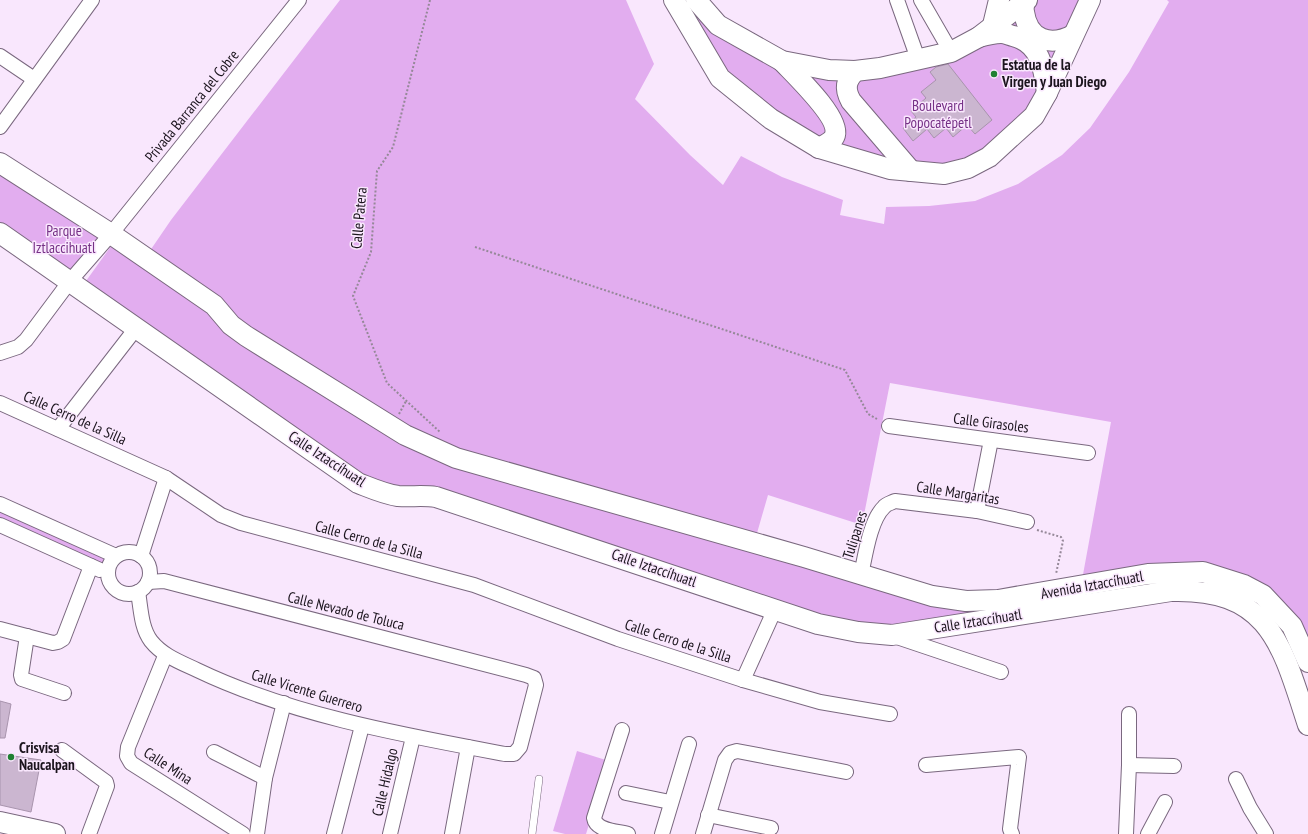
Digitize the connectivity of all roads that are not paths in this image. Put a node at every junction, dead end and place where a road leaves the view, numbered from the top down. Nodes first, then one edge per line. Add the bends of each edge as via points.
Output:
1 (299, 0) edge
2 (674, 0) edge
3 (696, 0) edge
4 (897, 0) edge
5 (920, 0) edge
6 (999, 0) edge
7 (89, 1) edge
8 (1025, 1) edge
9 (1084, 5) edge
10 (986, 31) junction
11 (1073, 35) junction
12 (951, 52) junction
13 (0, 56) edge
14 (918, 59) junction
15 (782, 61) junction
16 (856, 70) junction
17 (34, 80) junction
18 (1047, 93) junction
19 (0, 126) edge
20 (819, 148) junction
21 (0, 163) edge
22 (911, 171) junction
23 (0, 233) edge
24 (111, 234) junction
25 (70, 281) junction
26 (137, 327) junction
27 (0, 353) edge
28 (0, 403) edge
29 (889, 426) road end
30 (58, 430) junction
31 (991, 440) junction
32 (1088, 452) dead end
33 (166, 478) junction
34 (0, 504) edge
35 (884, 506) joint
36 (977, 511) junction
37 (1028, 522) road end
38 (0, 525) edge
39 (116, 556) junction
40 (141, 556) junction
41 (91, 566) junction
42 (108, 574) junction
43 (861, 576) junction
44 (148, 582) junction
45 (138, 592) junction
46 (775, 609) junction
47 (0, 629) edge
48 (892, 635) junction
49 (27, 636) junction
50 (165, 656) junction
51 (1308, 662) edge
52 (1001, 672) dead end
53 (743, 680) junction
54 (64, 693) dead end
55 (284, 703) junction
56 (890, 714) dead end
57 (1129, 714) dead end
58 (1308, 725) edge
59 (362, 726) junction
60 (622, 730) dead end
61 (413, 737) junction
62 (689, 744) dead end
63 (468, 747) junction
64 (62, 750) dead end
65 (214, 752) dead end
66 (514, 754) joint
67 (926, 765) dead end
68 (1129, 766) junction
69 (1174, 766) dead end
70 (846, 772) dead end
71 (264, 778) junction
72 (539, 779) dead end
73 (1236, 779) dead end
74 (626, 793) dead end
75 (670, 802) junction
76 (1165, 802) dead end
77 (708, 815) junction
78 (0, 822) edge
79 (772, 828) dead end
80 (32, 832) edge
81 (55, 834) edge
82 (89, 834) edge
83 (243, 834) edge
84 (257, 834) edge
85 (334, 834) edge
86 (390, 834) edge
87 (452, 834) edge
88 (532, 834) edge
89 (628, 834) edge
90 (662, 834) edge
91 (703, 834) edge
92 (1012, 834) edge
93 (1126, 834) edge
94 (1148, 834) edge
95 (1266, 834) edge

1 - 24 street, Privada Barranca del Cobre
2 - 20 street via 720,78 771,119
3 - 15 street via 718,25
4 - 14 street
5 - 12 street
6 - 10 street
7 - 17 street
8 - 10 street
8 - 11 street via 1024,12 1028,25 1036,36 1055,41
9 - 11 street
10 - 12 street
10 - 18 street via 1021,38 1030,44 1041,60
11 - 18 street
12 - 14 street
13 - 17 street
14 - 16 street via 880,68
15 - 16 street via 829,70
15 - 20 street via 835,125 835,135 830,142
16 - 22 street via 846,85 851,101
17 - 19 street
18 - 22 street via 1034,116 989,157 968,168 944,174
20 - 22 street via 890,169
21 - 24 street
23 - 25 street, Calle Iztaccíhuatl
24 - 25 street, Privada Barranca del Cobre
24 - 43 street, Avenida Iztaccíhuatl via 214,305 238,331 405,435 456,458
25 - 26 street, Calle Iztaccíhuatl
25 - 27 street, Privada Barranca del Cobre via 26,340 18,347
26 - 30 street
26 - 46 street, Calle Iztaccíhuatl via 358,483 398,496 424,495 470,507
28 - 30 street, Calle Cerro de la Silla
29 - 31 street, Calle Girasoles
30 - 33 street, Calle Cerro de la Silla
31 - 32 street, Calle Girasoles
31 - 36 street
33 - 40 street
33 - 53 street, Calle Cerro de la Silla via 221,515 241,523 474,585 618,639
34 - 39 street
35 - 36 street, Calle Margaritas via 895,501 906,501
35 - 43 street, Tulipanes via 878,514 868,543
36 - 37 street, Calle Margaritas
38 - 41 street
39 - 40 street via 129,552
39 - 42 street
40 - 44 street via 149,568
41 - 42 street
41 - 49 street via 63,639 53,643
42 - 45 street via 112,587 118,591 124,594
43 - 51 street, Avenida Iztaccíhuatl via 932,596 966,601 1014,598 1148,574 1203,572 1244,585 1263,595 1292,626
44 - 45 street
44 - 66 street, Calle Nevado de Toluca via 164,581 534,678 536,684 520,747
45 - 50 street, Calle Vicente Guerrero via 146,632
46 - 48 street, Calle Iztaccíhuatl via 818,624 858,632
46 - 53 street
47 - 49 street
48 - 52 street
48 - 58 street, Calle Iztaccíhuatl via 1171,591 1196,590 1214,593 1247,607 1262,620 1277,641 1288,664
49 - 54 street via 22,679
50 - 55 street, Calle Vicente Guerrero via 218,681
50 - 83 street, Calle Mina via 128,747 127,756 130,763
53 - 56 street, Calle Cerro de la Silla via 820,702
55 - 59 street, Calle Vicente Guerrero
55 - 71 street
57 - 68 street
59 - 61 street, Calle Vicente Guerrero
59 - 85 street
60 - 89 street via 594,823 598,827
61 - 63 street, Calle Vicente Guerrero
61 - 86 street, Calle Hidalgo
62 - 75 street
63 - 66 street, Calle Vicente Guerrero
63 - 87 street
64 - 82 street via 106,782 107,786
65 - 71 street
67 - 92 street via 1019,757 1010,829
68 - 69 street
68 - 93 street
70 - 77 street via 737,751 730,753 725,760
71 - 84 street
72 - 88 lane
73 - 95 street
74 - 75 street
75 - 90 street
76 - 94 street
77 - 79 street
77 - 91 street
78 - 80 street
80 - 81 street

